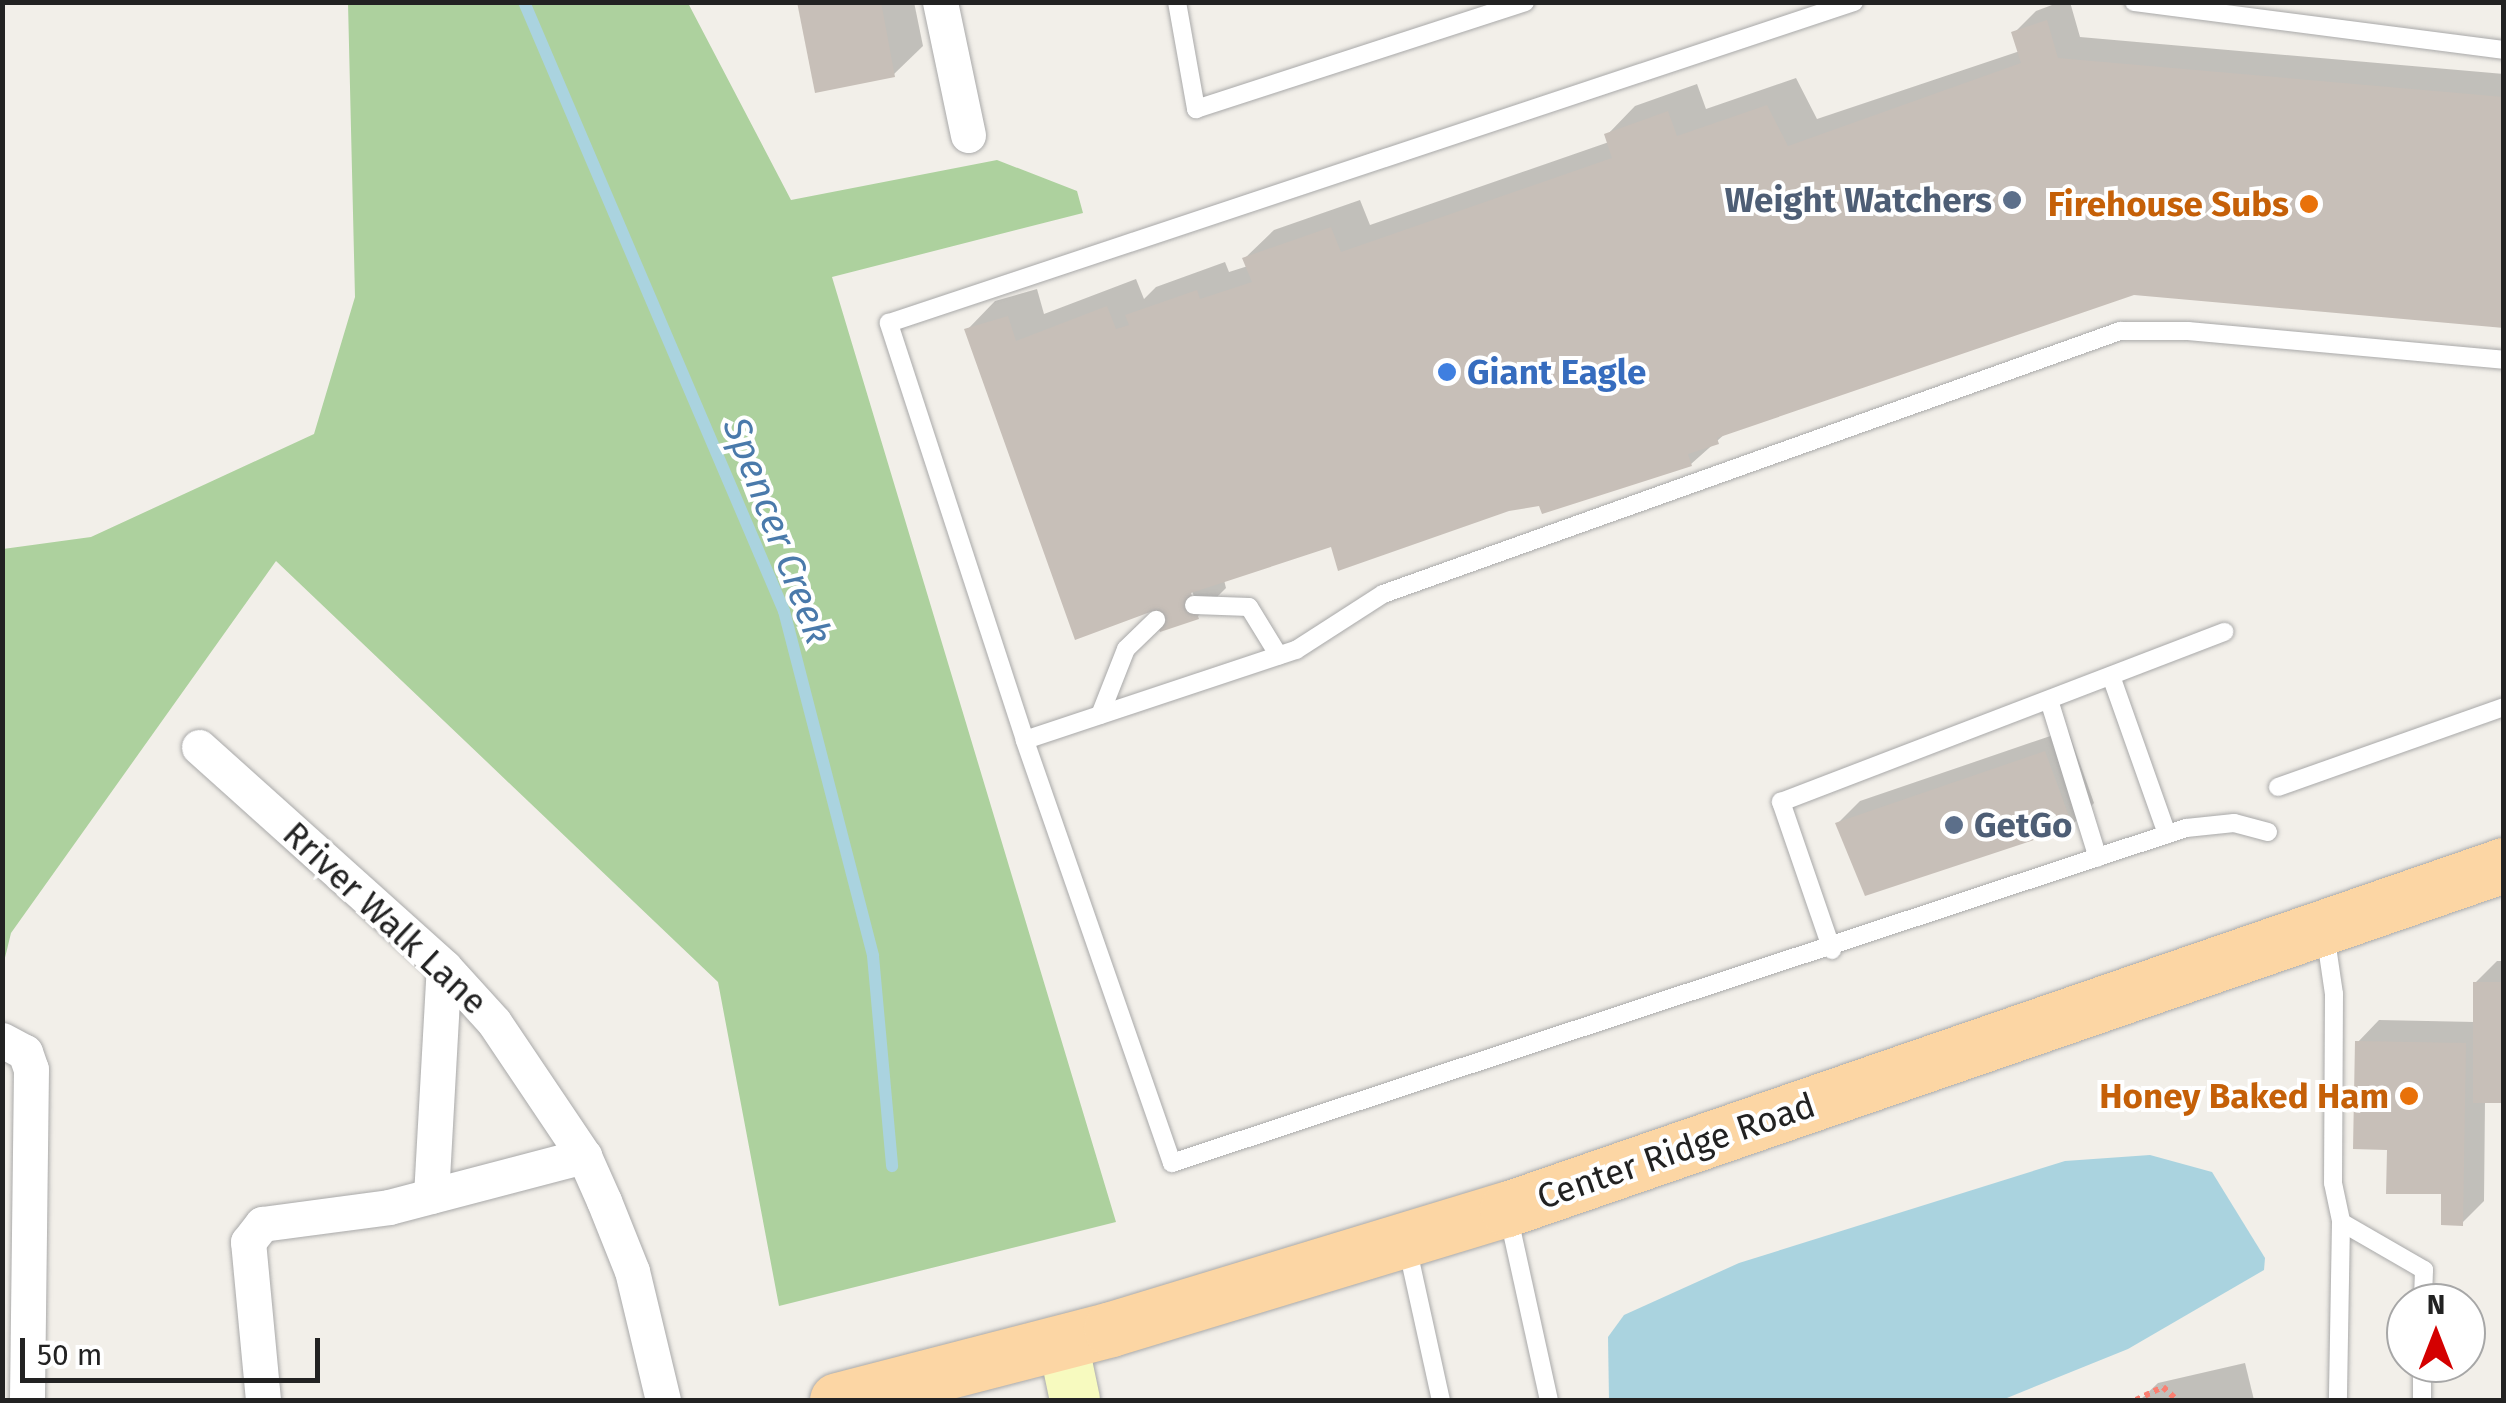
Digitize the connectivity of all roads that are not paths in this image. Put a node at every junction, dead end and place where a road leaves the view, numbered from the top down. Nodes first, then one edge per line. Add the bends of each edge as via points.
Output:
1 (940, 2) edge
2 (1177, 2) edge
3 (1525, 2) edge
4 (1854, 2) edge
5 (2134, 2) edge
6 (2504, 50) edge
7 (968, 134) dead end
8 (2504, 360) edge
9 (1194, 605) dead end
10 (1156, 620) dead end
11 (2225, 632) dead end
12 (1279, 656) junction
13 (2111, 676) junction
14 (2049, 700) junction
15 (2504, 707) edge
16 (1100, 715) junction
17 (1025, 740) junction
18 (200, 747) dead end
19 (2278, 787) dead end
20 (2268, 832) dead end
21 (2167, 834) junction
22 (2098, 858) junction
23 (2504, 865) edge
24 (2324, 926) junction
25 (1832, 950) junction
26 (444, 967) junction
27 (2, 1040) edge
28 (584, 1156) junction
29 (432, 1196) junction
30 (1507, 1209) junction
31 (2340, 1222) junction
32 (1406, 1241) junction
33 (2424, 1283) edge
34 (1063, 1343) junction
35 (27, 1400) edge
36 (263, 1400) edge
37 (663, 1400) edge
38 (837, 1400) edge
39 (1075, 1400) edge
40 (1441, 1400) edge
41 (1549, 1400) edge
42 (2338, 1400) edge

1 - 7 street
2 - 3 lane via 1196,109
4 - 17 lane via 889,323
5 - 6 lane
8 - 12 lane via 2188,331 2120,331 1383,594
9 - 12 lane via 1228,601 1249,607
10 - 16 lane via 1133,637
11 - 13 lane
12 - 16 lane
13 - 14 lane
13 - 21 lane
14 - 22 lane
14 - 25 lane via 1781,802
15 - 19 lane
16 - 17 lane
17 - 25 lane via 1172,1163
18 - 26 street, Rriver Walk Lane
20 - 21 lane via 2220,824
21 - 22 lane
22 - 25 lane
23 - 24 main road, Center Ridge Road
24 - 30 main road, Center Ridge Road
24 - 31 lane via 2334,994 2332,1183
26 - 28 street, Rriver Walk Lane via 494,1022
26 - 29 street
27 - 35 street via 25,1052 31,1069
28 - 29 street
28 - 37 street, Rriver Walk Lane via 632,1271
29 - 36 street via 262,1224 248,1242
30 - 32 main road, Center Ridge Road
30 - 41 lane
31 - 33 lane via 2424,1270
31 - 42 lane
32 - 34 main road, Center Ridge Road
32 - 40 lane
34 - 38 main road, Center Ridge Road
34 - 39 street

